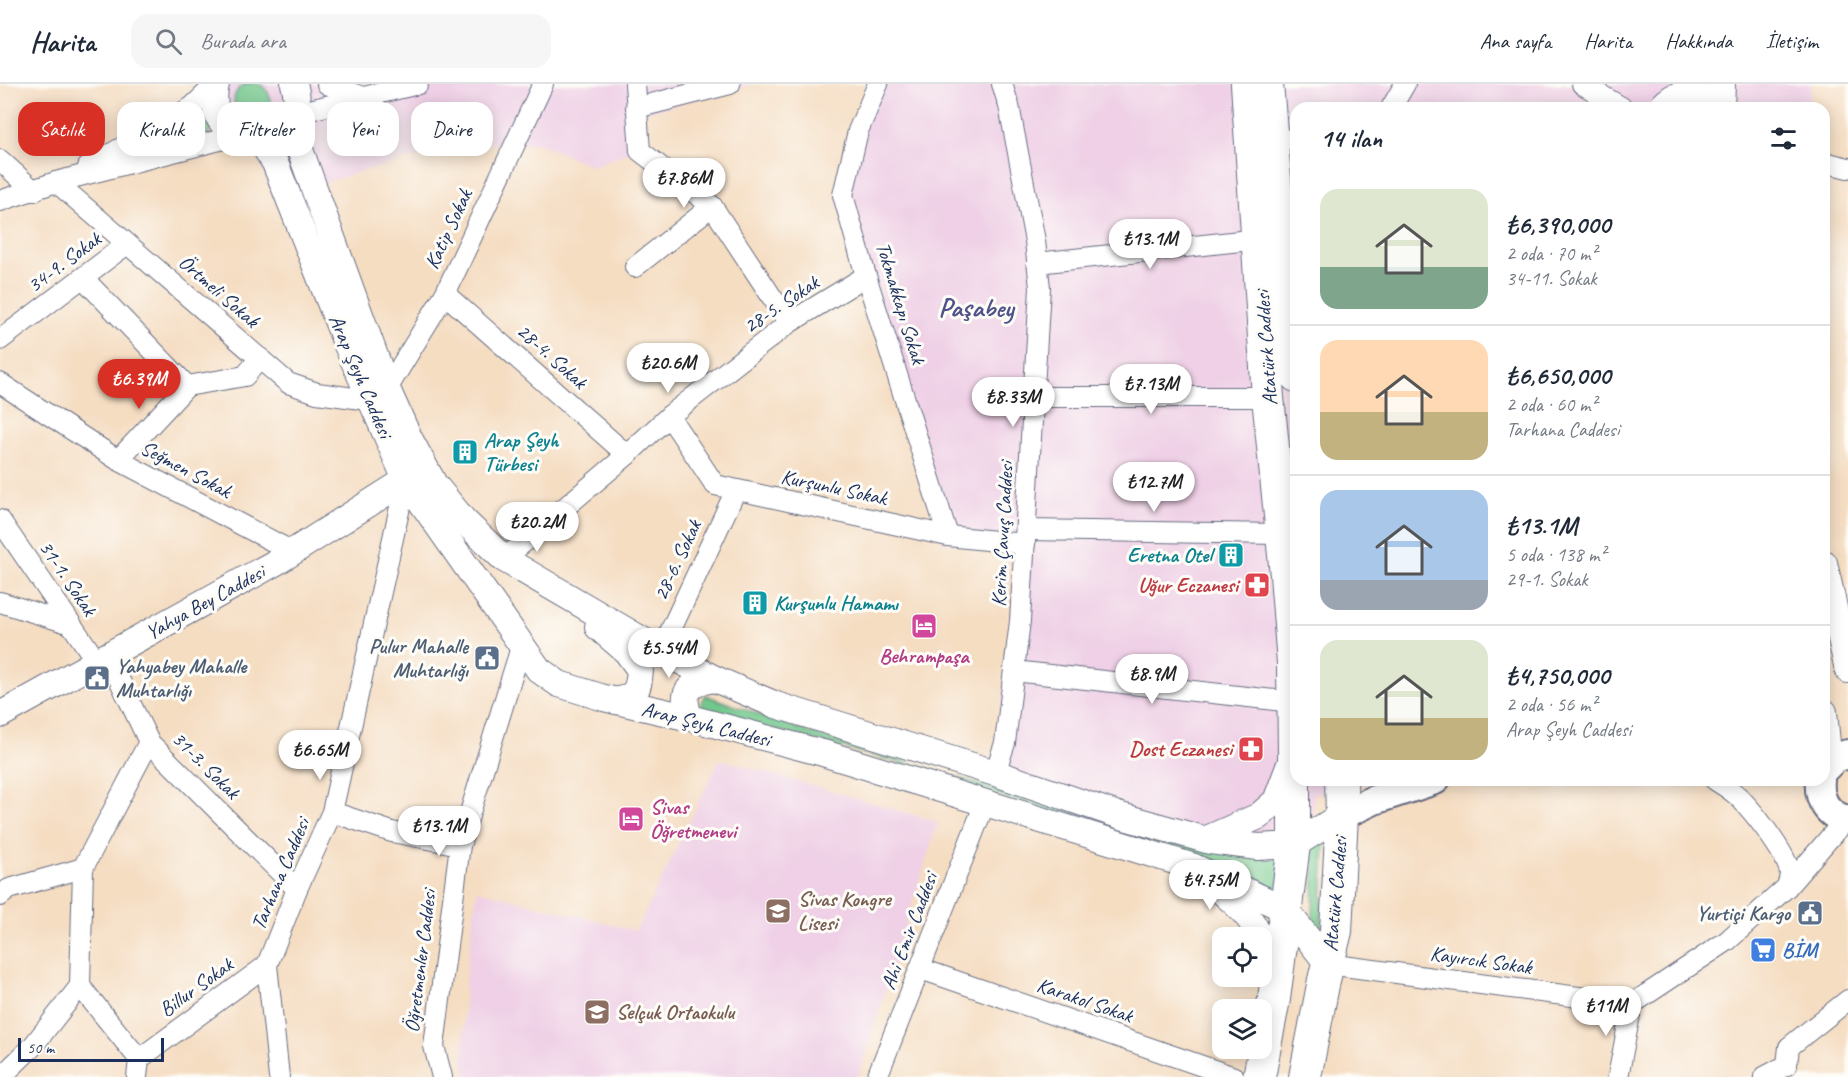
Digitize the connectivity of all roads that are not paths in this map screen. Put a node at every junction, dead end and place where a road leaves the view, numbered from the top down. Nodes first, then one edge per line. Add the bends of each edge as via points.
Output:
1 (216, 84) edge
2 (294, 84) edge
3 (327, 84) edge
4 (418, 84) edge
5 (543, 84) edge
6 (635, 84) edge
7 (730, 84) edge
8 (878, 84) edge
9 (1002, 84) edge
10 (1247, 84) edge
11 (1267, 84) edge
12 (1406, 84) edge
13 (1582, 84) edge
14 (1678, 84) edge
15 (1722, 84) edge
16 (369, 91) edge
17 (295, 102) edge
18 (1395, 102) edge
19 (1613, 102) edge
20 (1665, 102) edge
21 (1667, 102) edge
22 (1710, 102) edge
23 (1721, 102) edge
24 (636, 108) junction
25 (217, 110) edge
26 (315, 110) edge
27 (1284, 140) edge
28 (217, 143) edge
29 (270, 156) edge
30 (302, 156) edge
31 (0, 160) edge
32 (1830, 164) edge
33 (1848, 168) edge
34 (63, 180) junction
35 (34, 190) junction
36 (0, 201) edge
37 (712, 207) junction
38 (1258, 239) junction
39 (127, 244) junction
40 (1037, 263) junction
41 (1290, 264) edge
42 (635, 267) dead end
43 (866, 276) junction
44 (83, 278) junction
45 (445, 294) junction
46 (789, 323) junction
47 (0, 340) edge
48 (260, 358) junction
49 (0, 383) edge
50 (187, 386) junction
51 (378, 395) junction
52 (1034, 397) junction
53 (1268, 397) junction
54 (669, 416) junction
55 (627, 455) junction
56 (118, 460) junction
57 (406, 480) junction
58 (736, 490) junction
59 (0, 520) edge
60 (1282, 534) junction
61 (948, 536) junction
62 (1026, 537) junction
63 (293, 552) junction
64 (504, 559) junction
65 (550, 586) junction
66 (1830, 590) edge
67 (0, 602) edge
68 (71, 624) junction
69 (1290, 628) edge
70 (522, 644) junction
71 (661, 651) junction
72 (102, 659) junction
73 (1848, 670) edge
74 (1014, 671) junction
75 (715, 679) junction
76 (616, 701) junction
77 (1290, 702) edge
78 (0, 715) edge
79 (690, 718) junction
80 (149, 742) junction
81 (1290, 765) edge
82 (995, 773) junction
83 (1294, 786) edge
84 (1341, 786) edge
85 (1417, 786) edge
86 (1724, 786) edge
87 (1822, 786) edge
88 (985, 803) junction
89 (332, 812) junction
90 (1342, 815) junction
91 (1847, 825) edge
92 (1206, 839) junction
93 (460, 845) junction
94 (1294, 845) junction
95 (1194, 867) junction
96 (83, 868) junction
97 (1787, 887) junction
98 (297, 889) junction
99 (0, 896) edge
100 (1285, 909) junction
101 (1255, 927) edge
102 (1328, 964) junction
103 (267, 965) junction
104 (921, 969) junction
105 (81, 986) junction
106 (1272, 987) edge
107 (1274, 996) junction
108 (1848, 999) edge
109 (1632, 1004) junction
110 (138, 1068) edge
111 (1790, 1071) edge
112 (1, 1077) edge
113 (279, 1077) edge
114 (442, 1077) edge
115 (877, 1077) edge
116 (1234, 1077) edge
117 (1259, 1077) edge
118 (1305, 1077) edge
119 (1618, 1077) edge
120 (1764, 1077) edge

1 - 25 street, Arap Şeyh Caddesi
1 - 34 street via 192,107
2 - 17 street
3 - 16 street
4 - 16 street
5 - 45 street, Katip Sokak
6 - 24 street
7 - 24 street
8 - 43 street, Tokmakkapı Sokak via 858,131 843,195
9 - 40 street, Kerim Çavuş Caddesi
10 - 38 main road, Atatürk Caddesi
11 - 27 main road, Atatürk Caddesi
12 - 18 street
13 - 19 street
14 - 20 street
15 - 23 street
16 - 26 street
21 - 22 street via 1694,93
24 - 37 street via 640,152
27 - 41 main road, Atatürk Caddesi
28 - 34 street
29 - 51 street, Arap Şeyh Caddesi
30 - 51 street, Arap Şeyh Caddesi
31 - 35 street
32 - 33 street
34 - 35 street
34 - 39 street, Örtmeli Sokak
35 - 36 street
37 - 42 street
37 - 46 street
38 - 40 street
38 - 53 main road, Atatürk Caddesi
39 - 44 street, 34-9. Sokak
39 - 48 street, Örtmeli Sokak
40 - 52 street, Kerim Çavuş Caddesi via 1040,288
43 - 46 street, 28-5. Sokak
43 - 61 street, Tokmakkapı Sokak
44 - 47 street, 34-9. Sokak
44 - 50 street
45 - 51 street, Katip Sokak
45 - 55 street, 28-4. Sokak
46 - 54 street, 28-5. Sokak
48 - 50 street via 245,376
48 - 51 street, Örtmeli Sokak via 288,383 317,393
49 - 56 street, Seğmen Sokak
50 - 56 street
51 - 57 street, Arap Şeyh Caddesi
51 - 64 street, Arap Şeyh Caddesi via 409,438 434,484 464,521
52 - 53 street
52 - 62 street, Kerim Çavuş Caddesi
53 - 60 main road, Atatürk Caddesi
54 - 55 street, 28-5. Sokak
54 - 58 street, Kurşunlu Sokak via 715,485
55 - 64 street, 28-5. Sokak
56 - 63 street, Seğmen Sokak
57 - 63 street, Yahya Bey Caddesi
57 - 70 street, Arap Şeyh Caddesi
57 - 89 street, Tarhana Caddesi
58 - 61 street, Kurşunlu Sokak
58 - 71 street, 28-6. Sokak
59 - 68 street, 31-1. Sokak
60 - 62 street, Kurşunlu Sokak
60 - 69 main road, Atatürk Caddesi
61 - 62 street, Kurşunlu Sokak
62 - 74 street, Kerim Çavuş Caddesi
63 - 72 street, Yahya Bey Caddesi
64 - 65 street, Arap Şeyh Caddesi
65 - 71 street, Arap Şeyh Caddesi
65 - 76 street via 627,652 640,670 638,688 631,697
66 - 73 street
67 - 68 street
68 - 72 street, 31-1. Sokak
70 - 76 street, Arap Şeyh Caddesi via 539,670 559,684
70 - 93 street, Öğretmenler Caddesi
71 - 75 street, Arap Şeyh Caddesi
72 - 78 street, Yahya Bey Caddesi
72 - 80 street, 31-3. Sokak
74 - 77 street
74 - 82 street, Kerim Çavuş Caddesi via 1005,743
75 - 79 street via 690,687 685,694
75 - 82 street, Arap Şeyh Caddesi via 776,705
76 - 79 street, Arap Şeyh Caddesi
79 - 88 street, Arap Şeyh Caddesi via 824,753
80 - 96 street
80 - 98 street, 31-3. Sokak
81 - 92 street via 1276,801 1259,816
82 - 92 street, Arap Şeyh Caddesi via 1121,816
83 - 94 main road, Atatürk Caddesi
84 - 90 main road, Atatürk Caddesi
85 - 90 main road
86 - 97 street via 1751,810 1783,856 1790,874
87 - 91 main road via 1820,792 1829,812
88 - 95 street, Arap Şeyh Caddesi
88 - 104 street, Ahi Emir Caddesi
89 - 93 street via 392,832
89 - 98 street, Tarhana Caddesi
90 - 94 street, Arap Şeyh Caddesi
90 - 102 main road, Atatürk Caddesi via 1336,931
91 - 97 street
92 - 94 street, Arap Şeyh Caddesi via 1258,847
93 - 114 street, Öğretmenler Caddesi via 434,1046
94 - 100 main road, Atatürk Caddesi
95 - 100 street, Arap Şeyh Caddesi
95 - 101 street
96 - 99 street via 9,889
96 - 105 street
97 - 109 street via 1727,941
98 - 103 street, Tarhana Caddesi
100 - 102 street, Arap Şeyh Caddesi
100 - 107 main road, Atatürk Caddesi
102 - 109 street, Kayırcık Sokak
102 - 118 main road, Atatürk Caddesi
103 - 110 street, Billur Sokak
103 - 113 street, Tarhana Caddesi
104 - 115 street, Ahi Emir Caddesi
104 - 116 street, Karakol Sokak
105 - 110 street
105 - 112 street via 32,1047
106 - 107 street
107 - 117 main road, Atatürk Caddesi
108 - 111 street via 1789,1047
109 - 119 street
111 - 120 street

